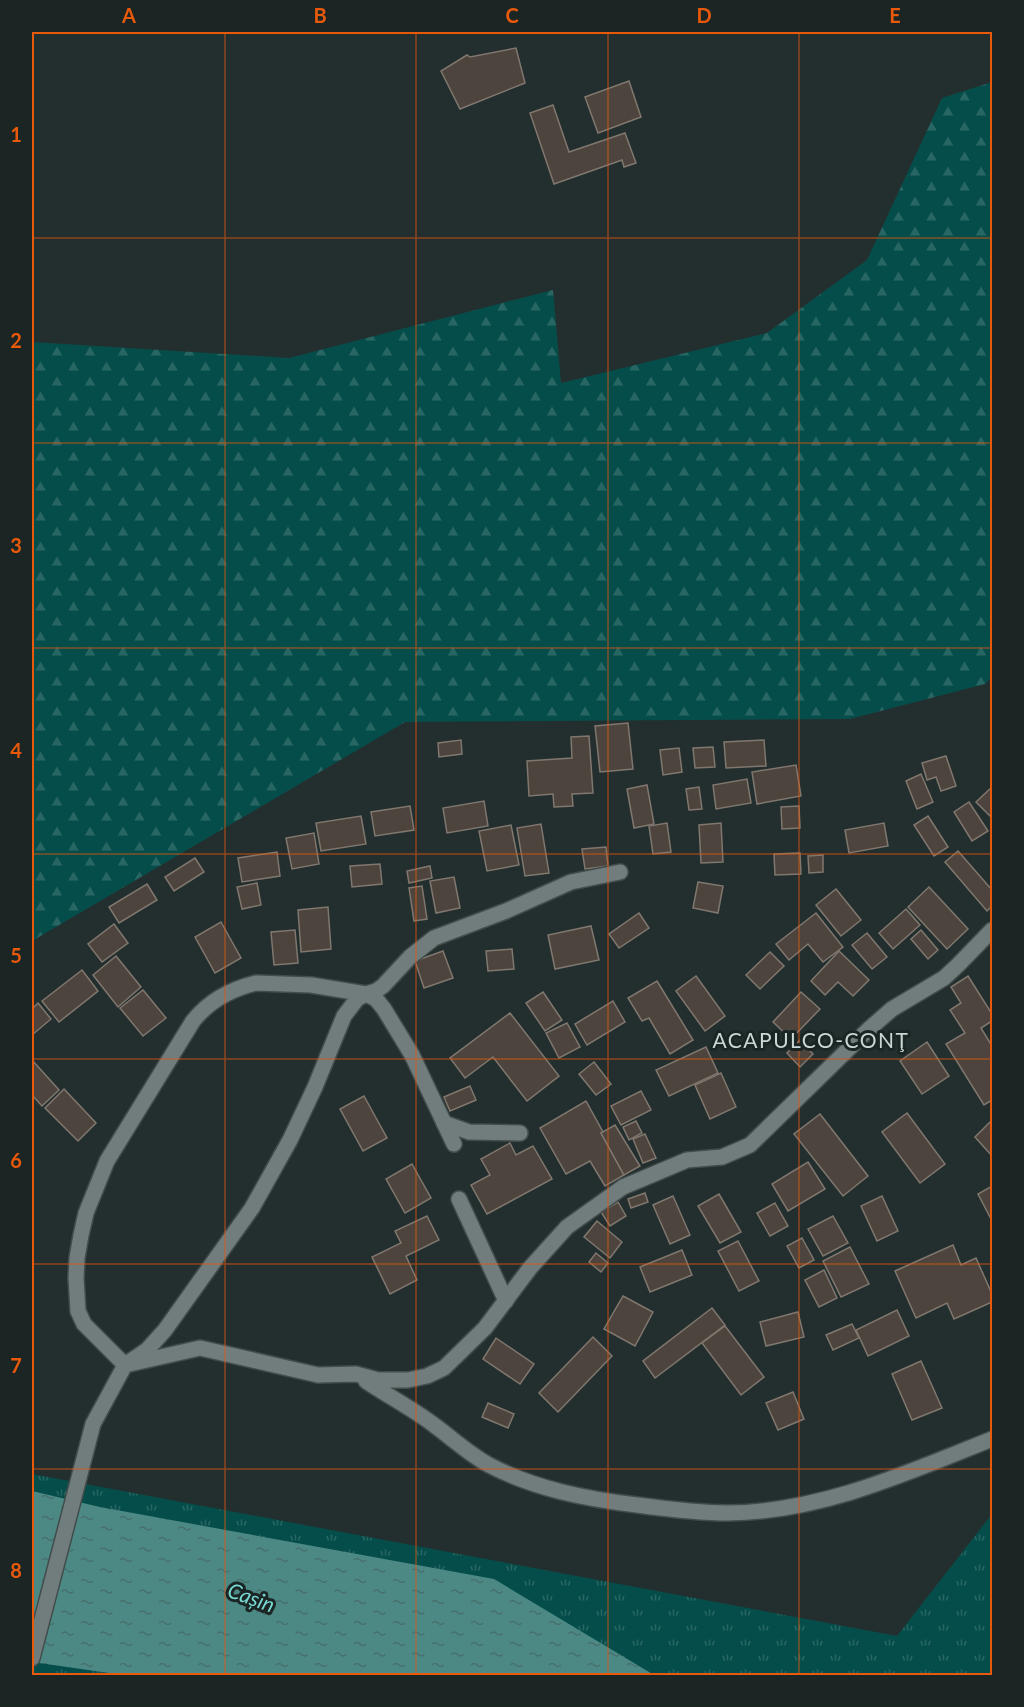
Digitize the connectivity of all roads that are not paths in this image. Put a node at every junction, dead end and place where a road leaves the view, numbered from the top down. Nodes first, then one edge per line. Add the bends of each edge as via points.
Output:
1 (620, 872) dead end
2 (993, 930) edge
3 (366, 994) junction
4 (444, 1123) junction
5 (520, 1132) dead end
6 (454, 1144) dead end
7 (459, 1199) dead end
8 (506, 1301) junction
9 (125, 1365) junction
10 (356, 1374) junction
11 (993, 1439) edge
12 (32, 1658) edge

1 - 3 street via 571,882 434,938 383,986
2 - 8 street via 944,978 869,1029 750,1145 722,1157 687,1160 623,1187 567,1227
3 - 4 street via 376,999 393,1024
3 - 9 street via 344,1016 290,1140 252,1208 165,1330 147,1350
3 - 9 street via 311,985 256,983 211,1002 193,1021 107,1161 81,1235 76,1278 78,1311 84,1324
4 - 5 street via 469,1132
4 - 6 street
7 - 8 street
8 - 10 street via 486,1328 444,1368 408,1380 378,1380
9 - 10 street via 200,1348 318,1375
9 - 12 street via 93,1424
10 - 11 street via 434,1425 463,1449 507,1473 598,1501 690,1511 752,1512 809,1504 902,1475

